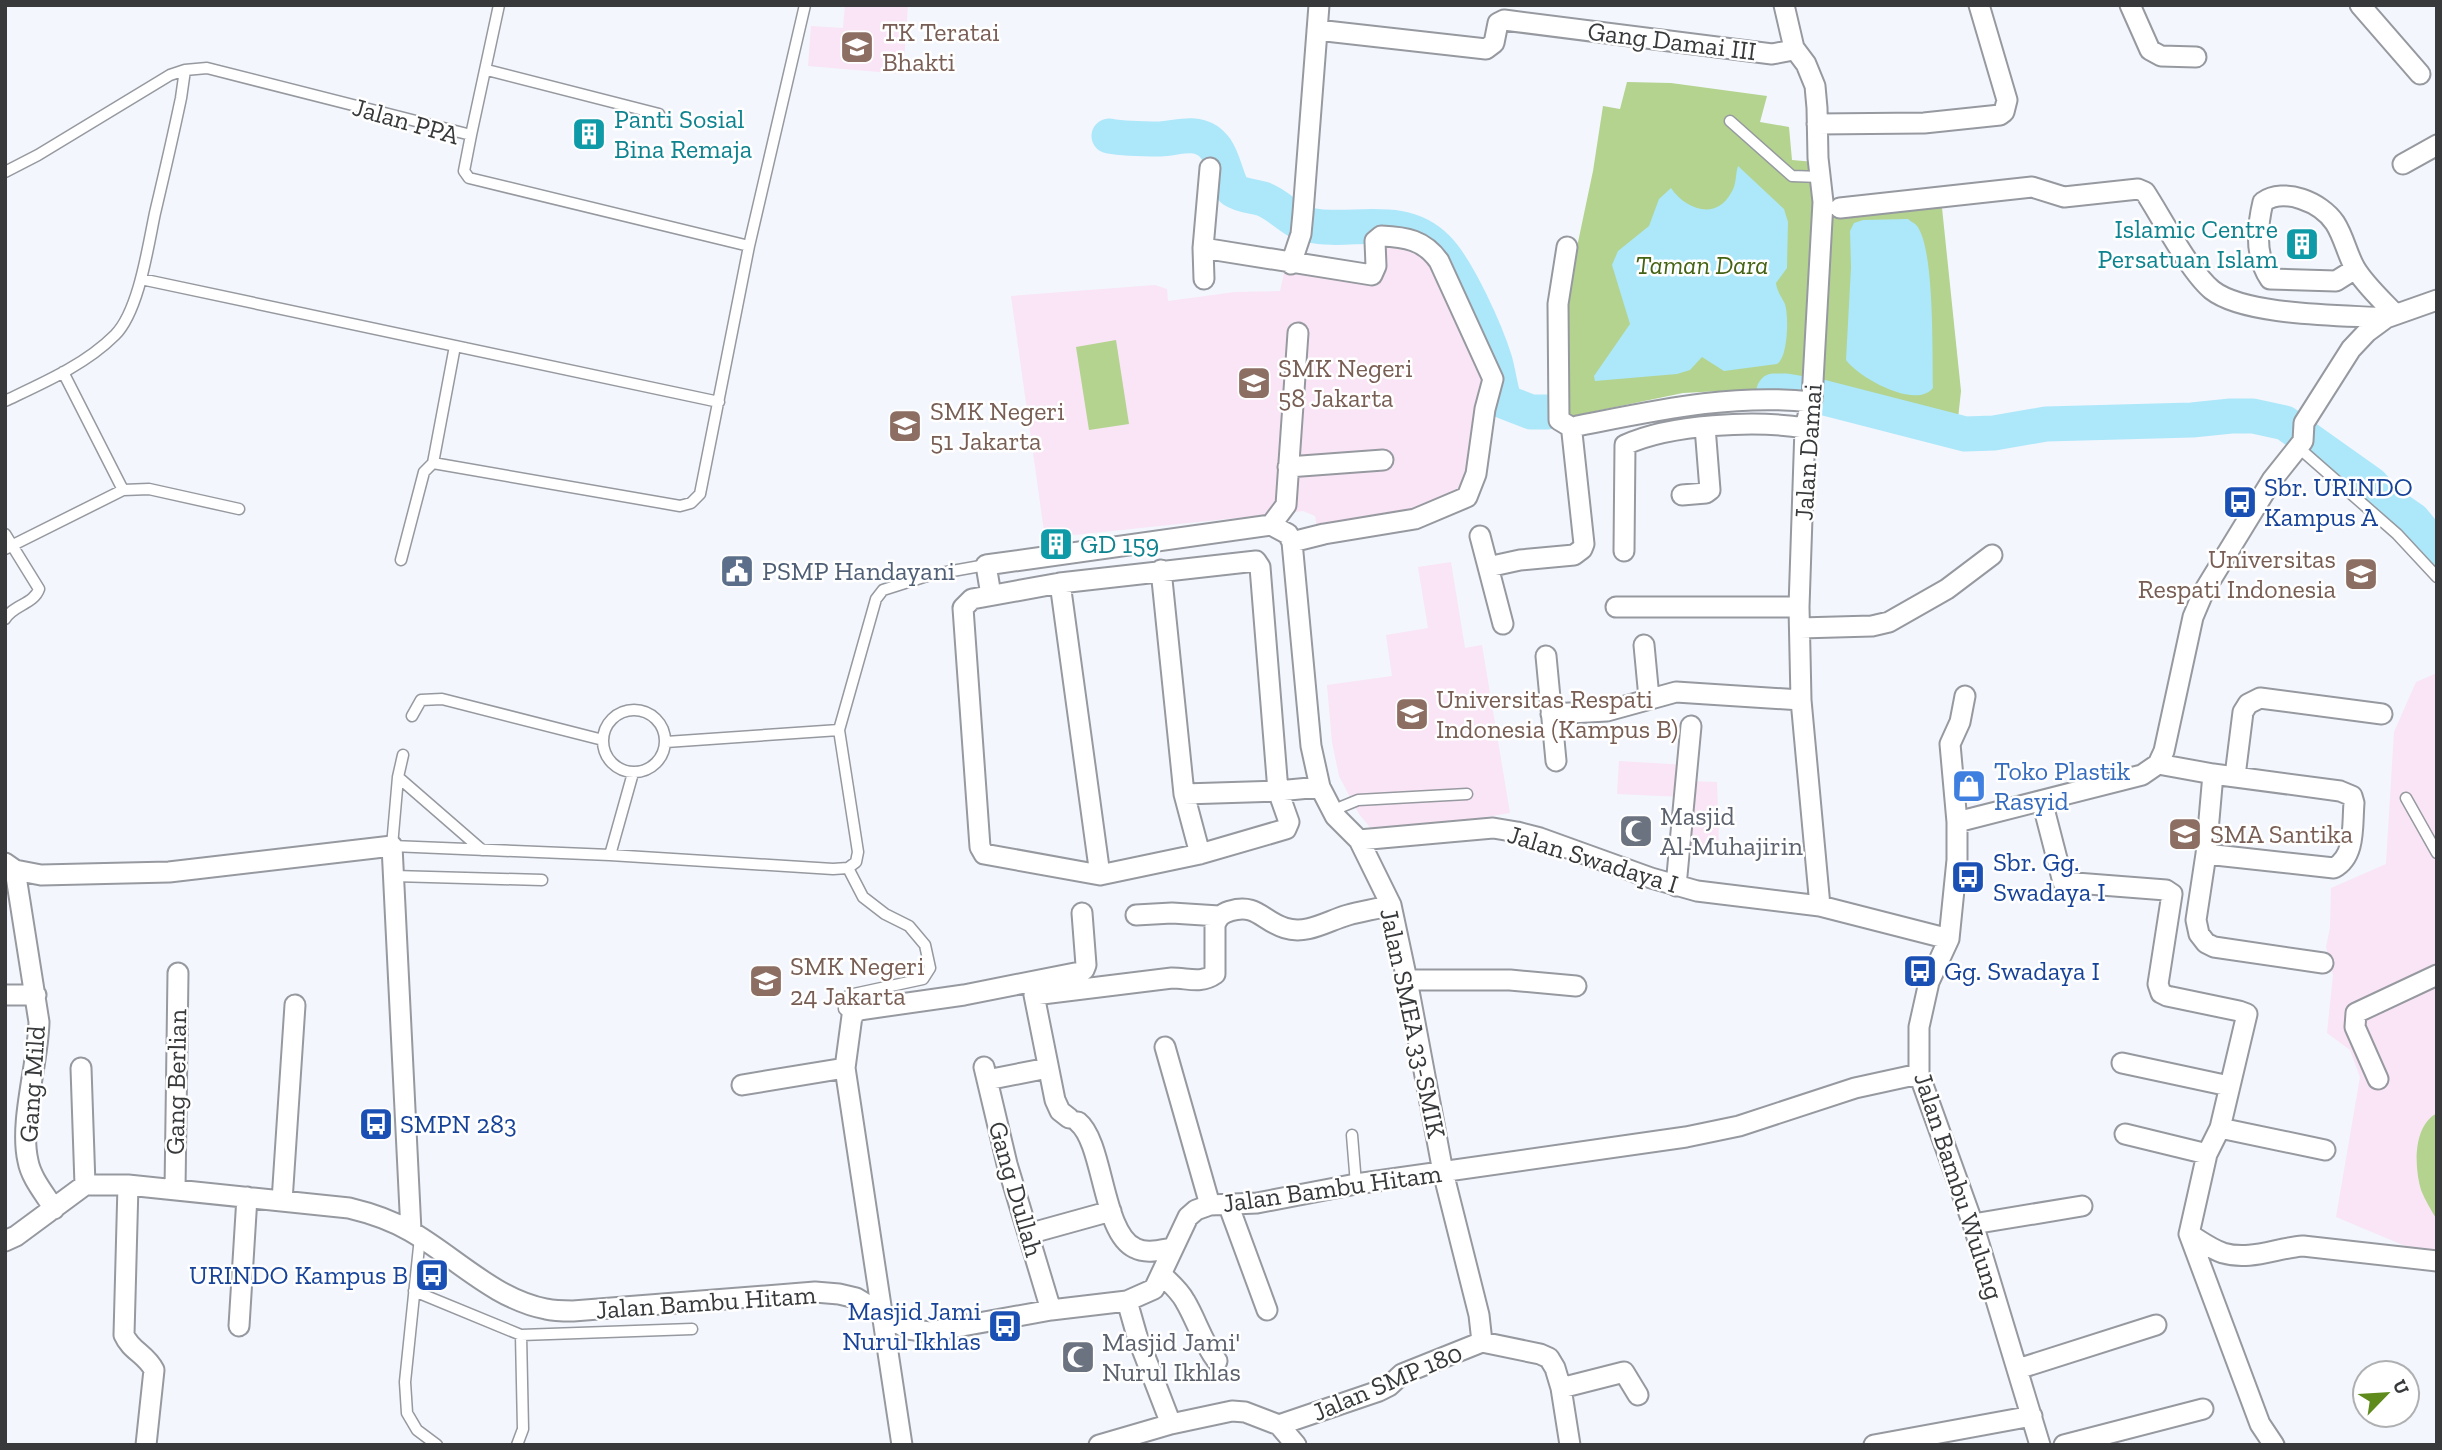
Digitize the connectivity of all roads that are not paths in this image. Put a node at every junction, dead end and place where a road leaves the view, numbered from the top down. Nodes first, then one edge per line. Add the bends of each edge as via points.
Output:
1 (499, 5) edge
2 (806, 5) edge
3 (1319, 5) edge
4 (1784, 5) edge
5 (1979, 5) edge
6 (2130, 5) edge
7 (2360, 5) edge
8 (1317, 30) junction
9 (1794, 48) junction
10 (2196, 57) dead end
11 (185, 70) junction
12 (486, 70) junction
13 (2420, 74) dead end
14 (659, 114) dead end
15 (1730, 121) dead end
16 (1817, 124) junction
17 (471, 135) junction
18 (2437, 145) edge
19 (2403, 164) dead end
20 (1210, 169) dead end
21 (5, 172) edge
22 (1821, 177) junction
23 (1840, 208) dead end
24 (749, 246) junction
25 (1567, 247) dead end
26 (1203, 248) junction
27 (1291, 264) junction
28 (2356, 269) junction
29 (141, 279) junction
30 (1204, 279) dead end
31 (2437, 300) edge
32 (2391, 316) junction
33 (1298, 333) dead end
34 (454, 346) junction
35 (63, 372) junction
36 (1812, 397) junction
37 (5, 401) edge
38 (719, 402) junction
39 (1705, 427) junction
40 (1805, 428) junction
41 (1574, 429) junction
42 (2302, 437) junction
43 (1383, 460) dead end
44 (433, 463) junction
45 (1288, 467) junction
46 (122, 490) junction
47 (1682, 495) dead end
48 (239, 509) dead end
49 (1271, 525) junction
50 (5, 534) edge
51 (1480, 536) dead end
52 (1292, 542) junction
53 (9, 547) edge
54 (1624, 551) dead end
55 (1992, 555) dead end
56 (401, 560) dead end
57 (986, 565) junction
58 (1488, 567) junction
59 (1161, 570) junction
60 (2437, 577) edge
61 (1060, 583) junction
62 (991, 595) junction
63 (1616, 607) dead end
64 (1800, 607) junction
65 (5, 619) edge
66 (1503, 624) dead end
67 (1800, 628) junction
68 (1644, 645) dead end
69 (1546, 656) dead end
70 (1965, 696) dead end
71 (1649, 698) junction
72 (1801, 700) junction
73 (1551, 714) junction
74 (2382, 714) dead end
75 (412, 716) dead end
76 (1690, 726) dead end
77 (839, 730) junction
78 (603, 740) junction
79 (666, 743) junction
80 (403, 755) dead end
81 (1556, 761) dead end
82 (2158, 764) junction
83 (633, 773) junction
84 (2213, 774) junction
85 (2235, 776) junction
86 (398, 777) junction
87 (1320, 787) junction
88 (1278, 791) junction
89 (1184, 794) junction
90 (1467, 794) dead end
91 (2406, 798) dead end
92 (2042, 801) junction
93 (1335, 816) junction
94 (1957, 822) junction
95 (1359, 840) junction
96 (392, 846) junction
97 (482, 850) junction
98 (2437, 853) edge
99 (1200, 854) junction
100 (2206, 854) junction
101 (610, 855) junction
102 (10, 867) edge
103 (848, 868) junction
104 (1100, 875) junction
105 (394, 876) junction
106 (542, 880) dead end
107 (1676, 886) junction
108 (1391, 905) junction
109 (1819, 906) junction
110 (1082, 912) dead end
111 (1136, 915) dead end
112 (1219, 916) junction
113 (1949, 939) junction
114 (2323, 963) dead end
115 (178, 973) dead end
116 (2437, 975) edge
117 (1086, 978) junction
118 (1408, 979) junction
119 (1576, 986) dead end
120 (5, 995) edge
121 (36, 995) junction
122 (295, 1005) dead end
123 (852, 1016) junction
124 (1165, 1048) dead end
125 (2122, 1063) dead end
126 (81, 1068) dead end
127 (845, 1068) junction
128 (1048, 1068) junction
129 (1919, 1074) junction
130 (2378, 1079) dead end
131 (742, 1084) dead end
132 (2229, 1086) junction
133 (2220, 1128) junction
134 (2125, 1134) dead end
135 (1352, 1135) dead end
136 (2325, 1150) dead end
137 (2207, 1154) junction
138 (1443, 1172) junction
139 (1356, 1184) junction
140 (85, 1185) junction
141 (128, 1185) junction
142 (174, 1190) junction
143 (247, 1198) junction
144 (282, 1201) junction
145 (1219, 1204) junction
146 (2082, 1206) dead end
147 (54, 1209) junction
148 (1111, 1212) junction
149 (1973, 1224) junction
150 (415, 1234) junction
151 (1028, 1234) junction
152 (2189, 1234) junction
153 (5, 1241) edge
154 (1172, 1248) junction
155 (2437, 1261) edge
156 (1162, 1275) junction
157 (414, 1291) junction
158 (1127, 1301) junction
159 (1051, 1310) junction
160 (1267, 1310) dead end
161 (883, 1313) junction
162 (2156, 1325) dead end
163 (239, 1326) dead end
164 (692, 1329) dead end
165 (521, 1335) junction
166 (1482, 1342) junction
167 (1217, 1361) dead end
168 (2018, 1369) junction
169 (1561, 1388) junction
170 (1638, 1395) dead end
171 (2203, 1409) dead end
172 (2032, 1416) junction
173 (1171, 1424) junction
174 (1279, 1425) junction
175 (900, 1444) edge
176 (146, 1445) edge
177 (437, 1445) edge
178 (517, 1445) edge
179 (1099, 1445) edge
180 (1296, 1445) edge
181 (1570, 1445) edge
182 (1874, 1445) edge
183 (2040, 1445) edge
184 (2064, 1445) edge
185 (2274, 1445) edge

1 - 12 lane
2 - 24 lane
3 - 8 street
4 - 9 street, Jalan Damai
5 - 16 street via 2007,100 2000,115 1954,121
6 - 10 street via 2150,50 2161,56
7 - 13 street
8 - 9 street, Gang Damai III via 1486,49 1494,43 1504,20 1772,54
8 - 27 street via 1301,234
9 - 16 street, Jalan Damai via 1815,86
11 - 17 lane, Jalan PPA via 207,68
11 - 21 lane, Jalan PPA
11 - 29 lane
12 - 14 lane
12 - 17 lane
15 - 22 lane via 1792,176
16 - 22 street, Jalan Damai
17 - 24 lane, Jalan PPA via 464,170 469,178
18 - 19 street
20 - 26 street
22 - 36 street, Jalan Damai
23 - 32 street via 2032,187 2064,197 2138,189 2145,192 2199,277 2224,298 2257,308
24 - 38 lane
25 - 41 street via 1558,303 1559,420
26 - 27 street
26 - 30 street
27 - 52 street via 1372,275 1375,241 1381,236 1420,243 1439,261 1493,379 1476,474 1467,497 1415,519
28 - 28 street via 2325,211 2298,198 2272,196 2263,202 2258,226 2262,268 2270,279 2336,281
28 - 32 street
29 - 34 lane
29 - 35 lane via 117,333
31 - 32 street
32 - 42 street via 2351,349
33 - 45 street
34 - 38 lane
34 - 44 lane
35 - 37 lane
35 - 46 lane
36 - 40 street, Jalan Damai
36 - 41 street via 1688,406
38 - 44 lane via 700,494 680,506
39 - 40 street via 1779,424
39 - 47 street via 1710,490
39 - 54 street via 1625,445
40 - 64 street, Jalan Damai
41 - 58 street via 1582,550
42 - 60 lane
42 - 82 street via 2204,591 2193,617
43 - 45 street
44 - 56 lane via 424,472
45 - 49 street via 1286,505
46 - 48 lane via 149,489
46 - 53 lane
49 - 52 street via 1288,534
49 - 57 street
50 - 53 lane
51 - 58 street
52 - 87 street, Jalan SMEA 33-SMIK via 1311,746
53 - 65 lane via 39,589 37,596
55 - 67 street via 1947,589 1889,622
57 - 62 street
57 - 77 lane via 883,590 876,599
58 - 66 street
59 - 61 street
59 - 88 street via 1258,563
59 - 89 street
61 - 62 street
61 - 104 street
62 - 104 street via 972,599 963,608 981,851 987,856
63 - 64 street
64 - 67 street, Jalan Damai
67 - 72 street, Jalan Damai
68 - 71 street
69 - 73 street
70 - 94 street, Jalan Bambu Wulung via 1950,744
71 - 72 street via 1676,692
71 - 73 street via 1606,711
72 - 109 street, Jalan Damai
73 - 81 street
74 - 85 street via 2260,698 2243,712
75 - 78 lane via 421,700 442,699
76 - 107 street
77 - 79 lane
77 - 103 lane via 858,852 856,862
78 - 79 lane via 613,718 635,709 657,720
78 - 83 lane via 611,762
79 - 83 lane via 656,764
80 - 86 lane
82 - 84 street
82 - 92 street via 2142,775
83 - 101 lane
84 - 85 street
84 - 100 street
85 - 100 street via 2352,796 2349,852 2334,868
86 - 96 lane
86 - 97 lane
87 - 88 street
87 - 93 street, Jalan SMEA 33-SMIK
88 - 89 street
88 - 99 street via 1289,822 1286,829
89 - 99 street
90 - 93 lane via 1358,800 1341,807
91 - 98 lane
92 - 94 street
92 - 132 street via 2063,882 2172,894 2158,988 2167,996 2247,1014
93 - 95 street, Jalan SMEA 33-SMIK
94 - 113 street, Jalan Bambu Wulung
95 - 107 street, Jalan Swadaya I via 1493,828 1540,838
95 - 108 street, Jalan SMEA 33-SMIK
96 - 97 lane
96 - 102 street via 169,872 41,875
96 - 105 street
97 - 101 lane
99 - 104 street
100 - 114 street via 2196,920 2206,943
101 - 103 lane
102 - 121 street, Gang Mild
103 - 123 lane via 863,897 909,926 925,946 930,968 923,979 849,995 844,1009
105 - 106 lane
105 - 150 street
107 - 109 street, Jalan Swadaya I
108 - 112 street via 1310,929 1286,928 1250,908
108 - 118 street, Jalan SMEA 33-SMIK
109 - 113 street, Jalan Swadaya I
110 - 117 street
111 - 112 street
112 - 117 street via 1212,977 1192,981
113 - 129 street, Jalan Bambu Wulung via 1929,982 1919,1027
115 - 142 street, Gang Berlian
116 - 130 street via 2356,1013 2355,1027
117 - 123 street via 859,1010
117 - 128 street via 1033,998
118 - 119 street
118 - 138 street, Jalan SMEA 33-SMIK
120 - 121 street
121 - 147 street, Gang Mild via 38,1044 29,1098 27,1161
122 - 144 street
123 - 127 street
124 - 145 street
125 - 132 street
126 - 140 street
127 - 131 street
127 - 161 street
128 - 148 street via 1057,1107 1083,1126
128 - 151 street, Gang Dullah via 985,1074
129 - 138 street, Jalan Bambu Hitam via 1855,1088 1739,1126
129 - 149 street, Jalan Bambu Wulung
132 - 133 street
133 - 136 street
133 - 137 street
134 - 137 street
135 - 139 lane
137 - 152 street
138 - 139 street, Jalan Bambu Hitam
138 - 166 street, Jalan SMP 180
139 - 145 street, Jalan Bambu Hitam via 1257,1203
140 - 141 street, Jalan Bambu Hitam
140 - 147 street
141 - 142 street, Jalan Bambu Hitam
141 - 176 street via 124,1335 154,1370
142 - 143 street, Jalan Bambu Hitam
143 - 144 street, Jalan Bambu Hitam
143 - 163 street
144 - 150 street, Jalan Bambu Hitam via 349,1208
145 - 154 street, Jalan Bambu Hitam via 1196,1209
145 - 160 street
146 - 149 street
147 - 153 street
148 - 151 street
148 - 154 street via 1123,1238 1134,1248
149 - 168 street, Jalan Bambu Wulung
150 - 157 lane
150 - 161 street, Jalan Bambu Hitam via 501,1291 547,1310 815,1292 856,1298
151 - 159 street, Gang Dullah
152 - 155 street via 2221,1253 2244,1256 2303,1246
152 - 185 street via 2260,1424
154 - 156 street, Jalan Bambu Hitam
156 - 158 street, Jalan Bambu Hitam via 1154,1289
156 - 167 street via 1179,1291 1205,1347
157 - 165 lane
157 - 177 lane via 405,1382 407,1413 416,1430
158 - 159 street, Jalan Bambu Hitam
158 - 173 street
159 - 161 street, Jalan Bambu Hitam via 929,1332 908,1329
161 - 175 street
162 - 168 street
164 - 165 lane
165 - 178 lane via 523,1429
166 - 169 street, Jalan SMP 180 via 1549,1359
166 - 174 street, Jalan SMP 180 via 1402,1374 1379,1391
168 - 172 street, Jalan Bambu Wulung
169 - 170 street via 1624,1373
169 - 181 street, Jalan SMP 180
171 - 184 street
172 - 182 street
172 - 183 street, Jalan Bambu Wulung
173 - 174 street, Jalan SMP 180 via 1232,1410
173 - 179 street, Jalan SMP 180
174 - 180 street

